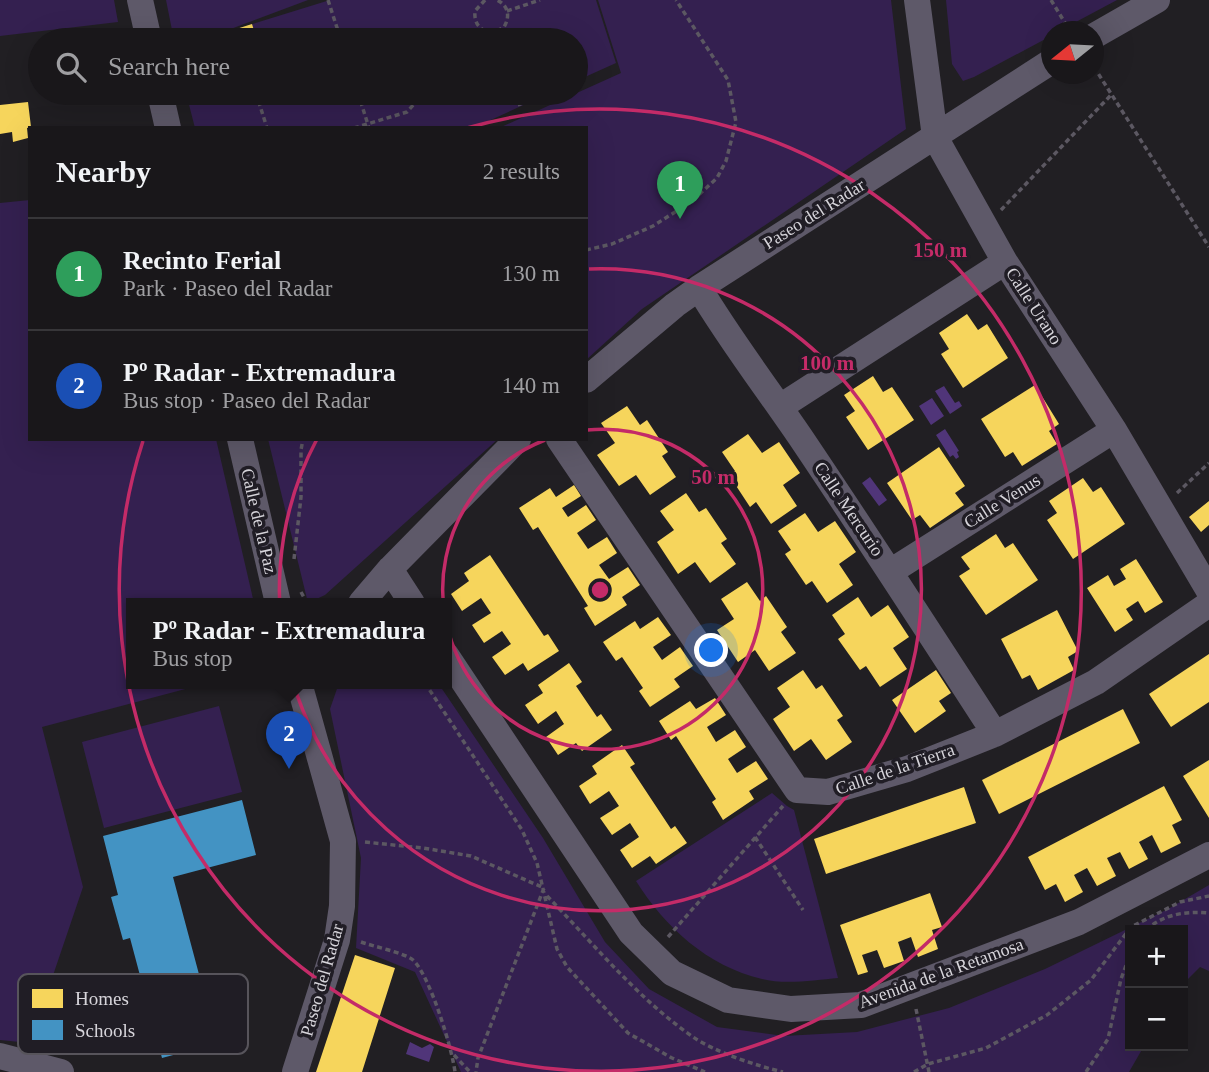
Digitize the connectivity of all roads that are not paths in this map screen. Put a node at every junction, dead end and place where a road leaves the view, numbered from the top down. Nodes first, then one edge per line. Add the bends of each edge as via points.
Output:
1 (140, 0) edge
2 (917, 0) edge
3 (1157, 0) edge
4 (146, 28) edge
5 (1104, 30) edge
6 (1041, 68) edge
7 (163, 105) edge
8 (168, 126) edge
9 (935, 137) junction
10 (1005, 262) junction
11 (699, 288) junction
12 (588, 378) edge
13 (780, 407) junction
14 (1114, 430) junction
15 (241, 441) edge
16 (516, 441) edge
17 (560, 441) edge
18 (390, 569) junction
19 (890, 572) junction
20 (1209, 591) edge
21 (288, 594) edge
22 (365, 598) edge
23 (409, 598) edge
24 (1209, 604) edge
25 (452, 664) edge
26 (301, 689) edge
27 (995, 734) junction
28 (1209, 855) edge
29 (0, 1056) edge
30 (61, 1072) edge
31 (295, 1072) edge

1 - 4 street
2 - 9 street, Calle Urano
3 - 5 street
6 - 9 street, Paseo del Radar
7 - 8 street
9 - 10 street, Calle Urano
9 - 11 street, Paseo del Radar
10 - 13 street
10 - 14 street, Calle Urano
11 - 12 street, Paseo del Radar
11 - 13 street, Calle Mercurio
13 - 19 street, Calle Mercurio
14 - 19 street, Calle Venus
14 - 20 street, Calle Urano
15 - 21 street, Calle de la Paz
16 - 18 street
17 - 27 street, Calle de la Tierra via 797,790 828,792 907,769
18 - 22 street
18 - 23 street
19 - 27 street, Calle Mercurio
24 - 27 street, Calle de la Tierra via 1097,682
25 - 28 street, Avenida de la Retamosa via 631,933 672,973 728,1000 791,1009 861,1005 1079,922
26 - 31 street, Paseo del Radar via 343,841 337,940
29 - 30 street

